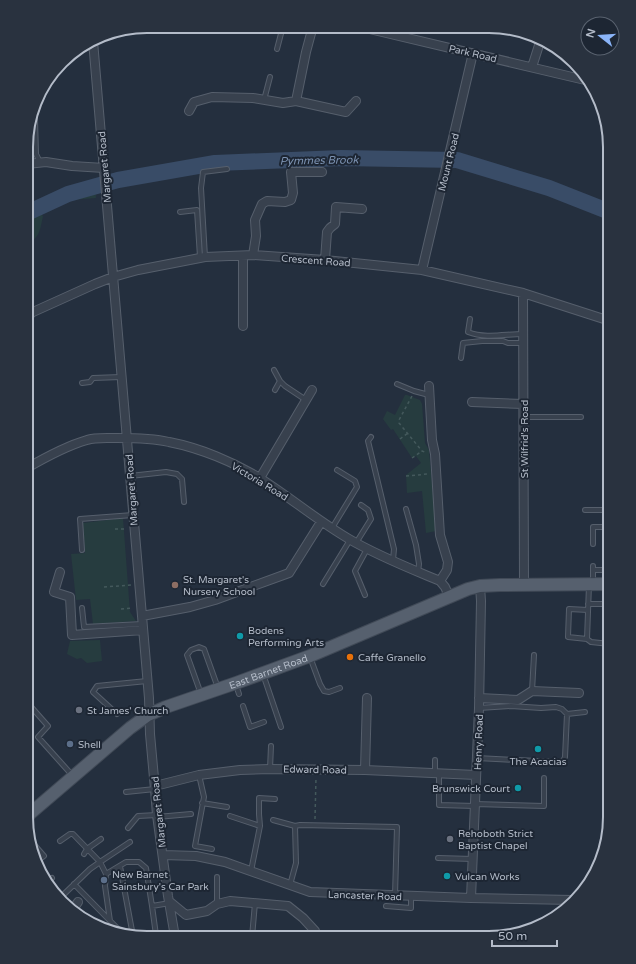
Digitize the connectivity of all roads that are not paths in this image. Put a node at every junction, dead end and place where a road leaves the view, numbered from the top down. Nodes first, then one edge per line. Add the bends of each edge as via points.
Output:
1 (281, 33) edge
2 (311, 33) edge
3 (396, 33) edge
4 (539, 45) edge
5 (93, 46) edge
6 (277, 50) dead end
7 (473, 53) junction
8 (532, 67) junction
9 (270, 77) dead end
10 (579, 79) edge
11 (264, 100) junction
12 (296, 101) junction
13 (356, 101) dead end
14 (189, 111) dead end
15 (35, 126) edge
16 (42, 163) junction
17 (33, 164) edge
18 (104, 168) junction
19 (227, 169) dead end
20 (322, 172) dead end
21 (362, 209) dead end
22 (180, 212) dead end
23 (253, 255) junction
24 (243, 256) junction
25 (203, 257) junction
26 (325, 260) junction
27 (422, 270) junction
28 (112, 277) junction
29 (523, 292) junction
30 (33, 312) edge
31 (470, 318) dead end
32 (603, 319) edge
33 (243, 326) dead end
34 (524, 334) junction
35 (524, 343) junction
36 (461, 358) dead end
37 (274, 370) dead end
38 (121, 377) junction
39 (280, 381) junction
40 (82, 382) dead end
41 (397, 384) dead end
42 (429, 386) dead end
43 (275, 390) dead end
44 (312, 390) dead end
45 (429, 396) junction
46 (306, 400) junction
47 (472, 402) dead end
48 (523, 404) junction
49 (523, 417) junction
50 (581, 417) dead end
51 (371, 437) dead end
52 (127, 438) junction
53 (33, 464) edge
54 (337, 470) dead end
55 (129, 476) junction
56 (260, 478) junction
57 (184, 502) dead end
58 (361, 505) dead end
59 (406, 509) dead end
60 (585, 510) dead end
61 (603, 510) edge
62 (133, 515) junction
63 (321, 522) junction
64 (603, 527) edge
65 (332, 529) junction
66 (353, 542) junction
67 (593, 544) dead end
68 (82, 550) dead end
69 (367, 550) junction
70 (393, 561) junction
71 (603, 569) edge
72 (60, 572) dead end
73 (418, 572) junction
74 (440, 581) junction
75 (323, 584) dead end
76 (591, 584) junction
77 (603, 584) edge
78 (524, 585) junction
79 (480, 586) junction
80 (365, 595) dead end
81 (449, 596) junction
82 (588, 604) junction
83 (603, 604) edge
84 (82, 608) dead end
85 (588, 610) junction
86 (142, 623) junction
87 (587, 638) junction
88 (603, 643) edge
89 (534, 655) dead end
90 (310, 656) junction
91 (262, 673) junction
92 (147, 680) junction
93 (340, 688) dead end
94 (218, 689) junction
95 (532, 691) junction
96 (579, 693) dead end
97 (201, 694) junction
98 (367, 698) dead end
99 (479, 698) junction
100 (243, 706) dead end
101 (479, 708) junction
102 (33, 709) edge
103 (585, 712) dead end
104 (117, 714) dead end
105 (567, 714) junction
106 (148, 715) junction
107 (264, 722) dead end
108 (281, 727) dead end
109 (271, 746) dead end
110 (477, 758) junction
111 (435, 760) dead end
112 (270, 769) junction
113 (365, 770) junction
114 (437, 773) junction
115 (199, 775) junction
116 (476, 775) junction
117 (74, 776) junction
118 (544, 778) dead end
119 (155, 787) junction
120 (126, 792) dead end
121 (275, 799) dead end
122 (202, 803) junction
123 (475, 805) junction
124 (227, 807) dead end
125 (33, 811) edge
126 (191, 814) dead end
127 (157, 816) junction
128 (230, 816) dead end
129 (273, 820) dead end
130 (260, 826) junction
131 (296, 826) junction
132 (128, 828) dead end
133 (101, 839) dead end
134 (60, 841) dead end
135 (130, 842) dead end
136 (195, 846) junction
137 (37, 847) edge
138 (87, 849) junction
139 (212, 849) dead end
140 (84, 854) dead end
141 (163, 855) junction
142 (194, 856) junction
143 (41, 858) edge
144 (438, 858) dead end
145 (473, 859) junction
146 (100, 862) junction
147 (120, 866) junction
148 (251, 872) junction
149 (106, 874) junction
150 (218, 877) dead end
151 (74, 884) junction
152 (290, 885) junction
153 (63, 895) edge
154 (395, 896) junction
155 (411, 896) junction
156 (471, 898) junction
157 (566, 901) edge
158 (78, 902) dead end
159 (169, 902) junction
160 (255, 903) junction
161 (217, 904) junction
162 (76, 905) edge
163 (152, 906) junction
164 (386, 906) dead end
165 (110, 921) junction
166 (115, 926) edge
167 (131, 930) edge
168 (155, 931) edge
169 (174, 931) edge
170 (253, 931) edge
171 (315, 931) edge

1 - 6 lane
2 - 12 street
3 - 7 street, Park Road
4 - 8 street
5 - 18 street, Margaret Road
7 - 8 street, Park Road
7 - 27 street, Mount Road
8 - 10 street, Park Road
9 - 11 lane
11 - 12 street via 283,103
11 - 14 street via 212,97 194,102
12 - 13 street via 346,112
15 - 16 lane via 36,154
16 - 17 street
16 - 18 street
18 - 28 street, Margaret Road
19 - 25 lane via 203,172
20 - 23 street via 291,172 291,200 267,201 262,204 255,220
21 - 26 street via 336,207 335,224 327,232
22 - 25 lane via 197,210
23 - 24 street, Crescent Road
23 - 26 street, Crescent Road
24 - 25 street, Crescent Road
24 - 33 street
25 - 28 street, Crescent Road
26 - 27 street, Crescent Road
27 - 29 street, Crescent Road
28 - 30 street, Crescent Road
28 - 38 street, Margaret Road
29 - 32 street, Crescent Road
29 - 34 street, St Wilfrid's Road
31 - 34 lane via 468,332 477,336
34 - 35 street, St Wilfrid's Road
35 - 36 lane via 482,340 463,342
35 - 48 street, St Wilfrid's Road
37 - 39 lane
38 - 40 lane via 93,378 90,382
38 - 52 street, Margaret Road
39 - 43 lane
39 - 46 lane
41 - 45 lane
42 - 45 street
44 - 46 street
45 - 74 street via 440,535 448,562 447,570
46 - 56 street
47 - 48 street
48 - 49 street, St Wilfrid's Road
49 - 50 lane
49 - 78 street, St Wilfrid's Road
51 - 70 lane via 368,441 394,549
52 - 53 street, Victoria Road via 88,439
52 - 55 street, Margaret Road
52 - 56 street, Victoria Road via 186,446
54 - 65 lane via 355,481 357,487
55 - 57 lane via 166,472 177,474 182,479
55 - 62 street, Margaret Road
56 - 63 street, Victoria Road
58 - 66 lane via 368,510 371,519
59 - 73 lane via 420,564
60 - 61 lane
62 - 68 lane via 80,519
62 - 86 street, Margaret Road
63 - 65 street, Victoria Road
63 - 86 street via 289,573
64 - 67 lane via 593,527
65 - 66 street, Victoria Road
66 - 69 street, Victoria Road
66 - 75 lane
69 - 70 street, Victoria Road
69 - 80 lane via 355,572
70 - 73 street, Victoria Road
71 - 76 lane via 593,568
72 - 86 street via 54,592 70,597 72,635
73 - 74 street, Victoria Road
74 - 81 street
76 - 77 main road, East Barnet Road
76 - 78 main road, East Barnet Road
76 - 82 lane
78 - 79 main road, East Barnet Road
79 - 81 main road, East Barnet Road
79 - 99 street, Henry Road
81 - 90 main road, East Barnet Road
82 - 83 lane
82 - 85 lane
84 - 86 lane via 84,627
85 - 87 lane
85 - 87 lane via 569,609 568,637
86 - 92 street, Margaret Road
87 - 88 lane via 591,642
89 - 95 lane
90 - 91 main road, East Barnet Road
90 - 93 lane via 324,691
91 - 94 main road, East Barnet Road via 238,688
91 - 108 lane
92 - 104 lane via 97,686 93,692
92 - 106 street, Margaret Road
94 - 97 main road, East Barnet Road
94 - 97 lane via 204,649 199,647 191,650 188,655
95 - 96 street
95 - 99 street via 518,700
97 - 106 main road, East Barnet Road
98 - 113 street
99 - 101 street, Henry Road
100 - 107 lane via 250,727
101 - 105 lane via 556,707
101 - 110 street, Henry Road
102 - 117 lane via 48,726 38,737
103 - 105 lane
105 - 110 lane via 563,761
106 - 117 main road, East Barnet Road
106 - 119 street, Margaret Road
109 - 112 lane
110 - 116 street, Henry Road
111 - 114 lane
112 - 113 street, Edward Road
112 - 115 street, Edward Road
113 - 114 street, Edward Road
114 - 116 street, Edward Road
114 - 123 lane via 439,805
115 - 119 street, Edward Road
115 - 122 lane via 204,797
116 - 123 street, Henry Road
117 - 125 main road, East Barnet Road
118 - 123 lane via 544,806
119 - 120 lane
119 - 127 street, Margaret Road
121 - 130 lane via 259,798
122 - 124 lane
122 - 136 lane
123 - 145 street, Henry Road
126 - 127 lane
127 - 132 lane via 138,816
127 - 141 street, Margaret Road
128 - 130 lane
129 - 131 lane
130 - 148 lane
131 - 152 lane via 296,863
131 - 154 lane via 300,824 397,827
133 - 138 lane
134 - 138 lane via 73,834
135 - 146 lane
136 - 139 lane
136 - 142 lane
137 - 143 lane via 45,855
138 - 140 lane
138 - 146 lane
141 - 142 street, Lancaster Road
141 - 159 street, Margaret Road
142 - 148 street, Lancaster Road via 225,862
144 - 145 lane
145 - 156 street, Henry Road
146 - 149 lane
146 - 151 lane
147 - 149 lane
147 - 163 lane via 126,862 139,862 146,868
147 - 167 lane
148 - 152 street, Lancaster Road
149 - 165 lane via 105,886
150 - 161 lane
151 - 153 lane
151 - 165 lane
152 - 154 street, Lancaster Road via 310,892
154 - 155 street, Lancaster Road
155 - 156 street, Lancaster Road
155 - 164 lane via 411,908
156 - 157 street, Lancaster Road
158 - 162 street
159 - 161 street via 186,915 207,911
159 - 163 lane
159 - 169 street, Margaret Road
160 - 161 street
160 - 170 lane
160 - 171 street via 288,906
163 - 168 lane
165 - 166 lane

